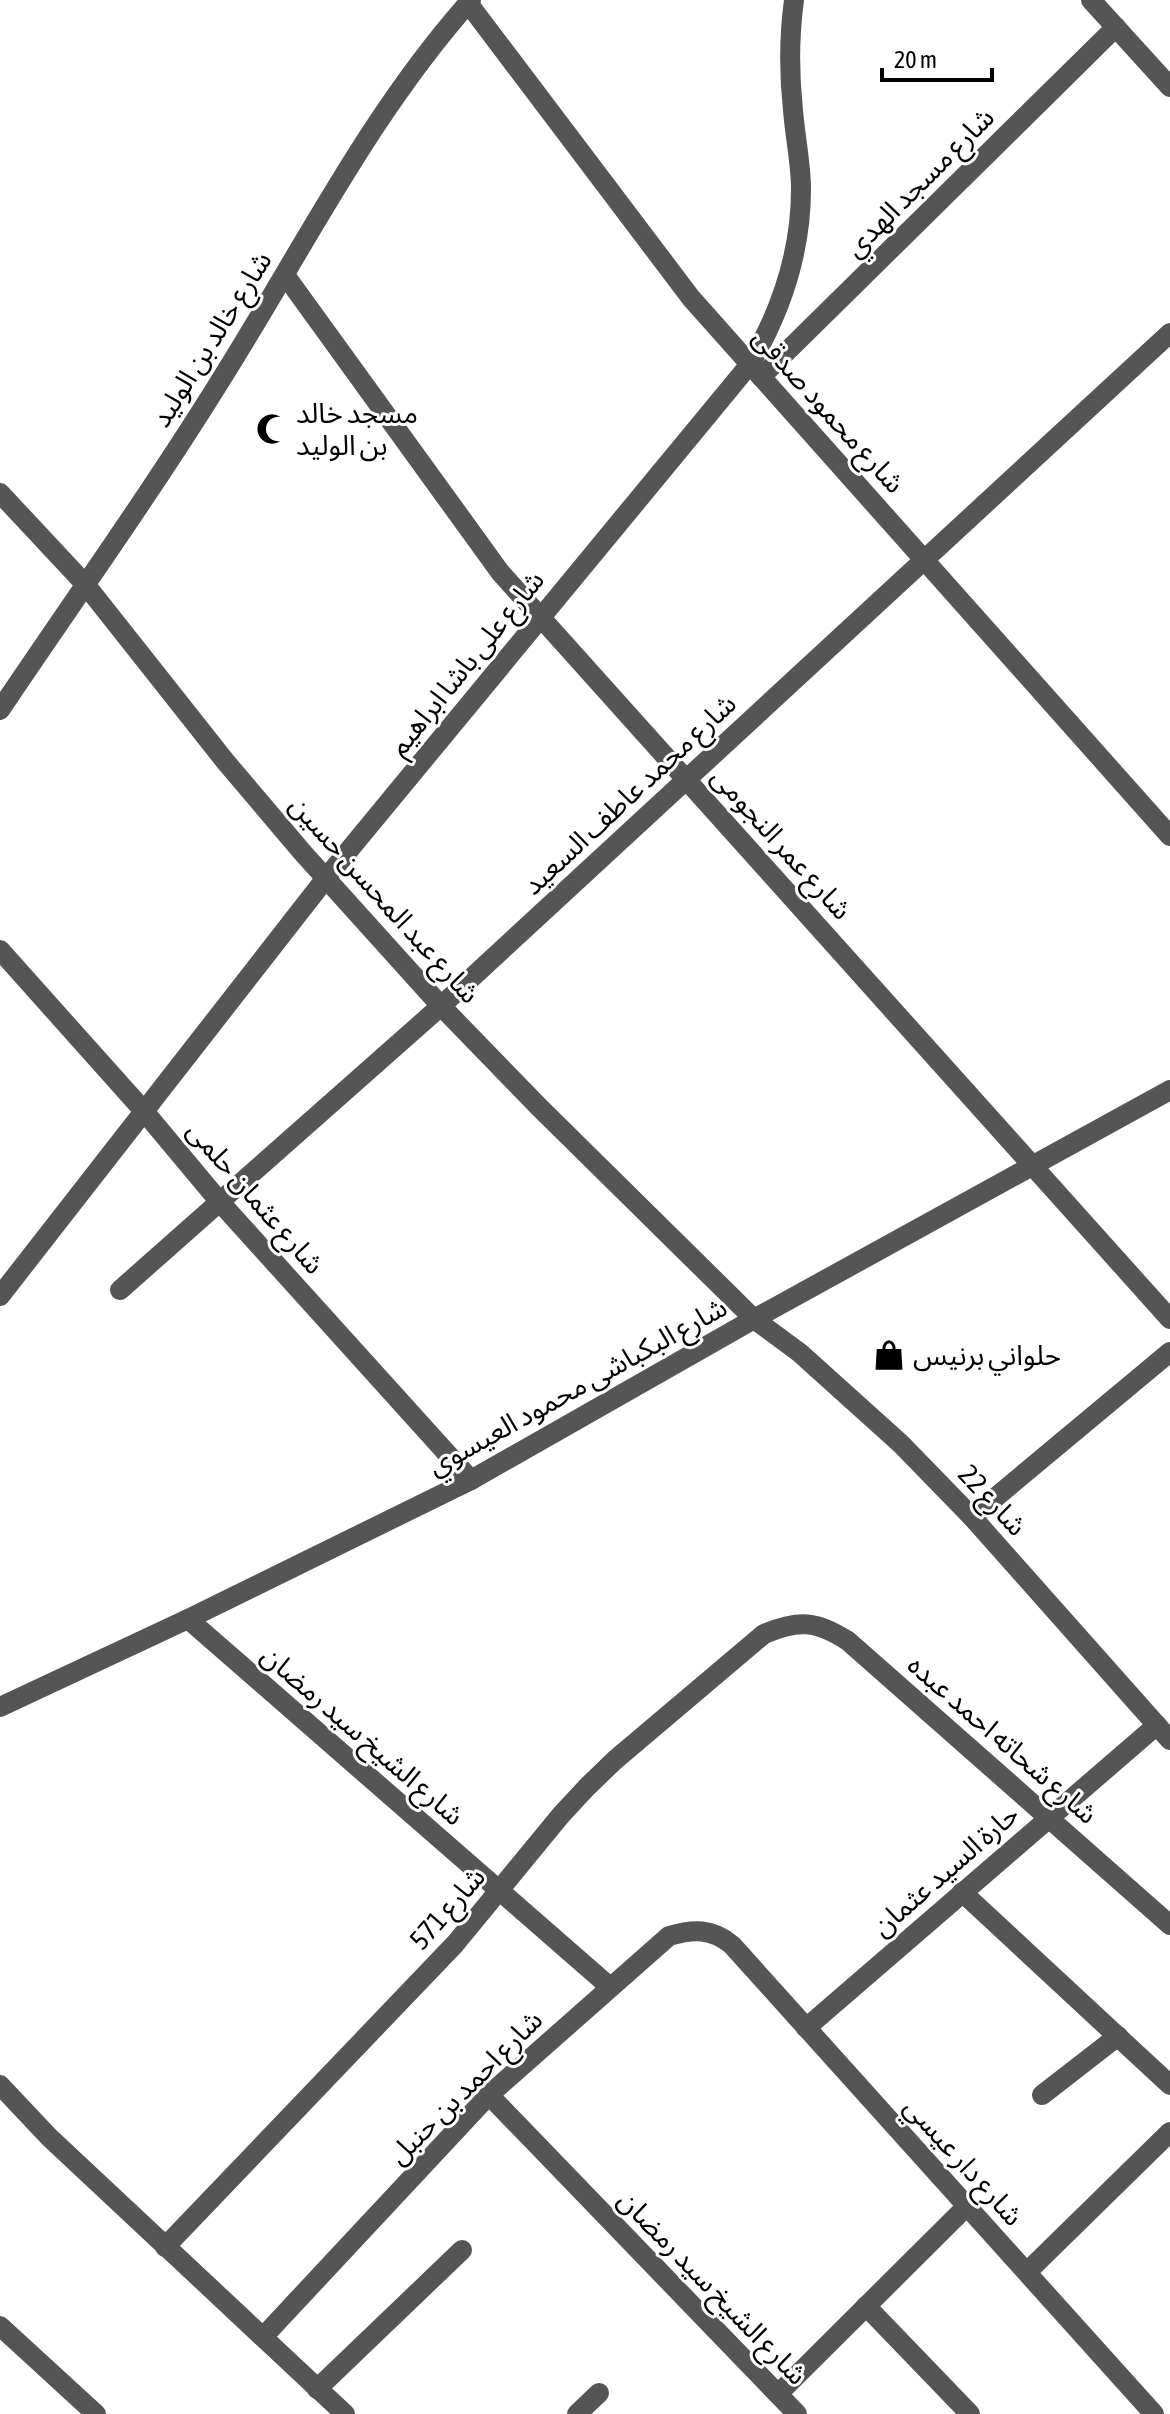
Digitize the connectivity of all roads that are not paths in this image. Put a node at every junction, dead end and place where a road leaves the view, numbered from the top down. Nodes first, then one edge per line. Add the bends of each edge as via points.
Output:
1 (794, 0) edge
2 (1091, 0) edge
3 (470, 2) edge
4 (1116, 27) junction
5 (1170, 87) edge
6 (285, 275) junction
7 (1170, 333) edge
8 (755, 370) junction
9 (0, 493) edge
10 (925, 561) junction
11 (85, 584) junction
12 (540, 616) junction
13 (0, 710) edge
14 (686, 777) junction
15 (1170, 836) edge
16 (326, 878) junction
17 (0, 950) edge
18 (441, 1006) junction
19 (1170, 1090) edge
20 (143, 1110) junction
21 (1031, 1165) junction
22 (219, 1201) junction
23 (120, 1290) dead end
24 (0, 1296) edge
25 (754, 1319) junction
26 (1170, 1319) edge
27 (1170, 1352) edge
28 (471, 1480) junction
29 (972, 1517) junction
30 (188, 1619) junction
31 (785, 1625) joint
32 (0, 1707) edge
33 (1164, 1732) edge
34 (1050, 1817) junction
35 (500, 1891) junction
36 (962, 1892) junction
37 (1170, 1925) edge
38 (732, 1945) joint
39 (610, 1987) junction
40 (806, 2028) junction
41 (1118, 2036) junction
42 (0, 2085) edge
43 (1170, 2085) edge
44 (489, 2095) junction
45 (1042, 2095) dead end
46 (1170, 2132) edge
47 (967, 2206) junction
48 (165, 2247) junction
49 (462, 2250) dead end
50 (1027, 2272) junction
51 (866, 2306) junction
52 (0, 2326) edge
53 (263, 2337) junction
54 (317, 2389) junction
55 (599, 2393) dead end
56 (778, 2394) junction
57 (96, 2414) edge
58 (345, 2414) edge
59 (577, 2414) edge
60 (797, 2414) edge
61 (970, 2414) edge
62 (1154, 2414) edge

1 - 8 street, شارع على باشا ابراهيم via 790,77 801,190 798,229 791,267
2 - 4 street
3 - 6 street, شارع خالد بن الوليد via 388,108
3 - 8 street, شارع محمود صدقى via 691,298
4 - 5 street
4 - 8 street, شارع مسجد الهدي
6 - 11 street, شارع خالد بن الوليد
6 - 12 street, شارع عمر النجومى via 500,572
7 - 10 street, شارع محمد عاطف السعيد
8 - 10 street, شارع محمود صدقى
8 - 12 street, شارع على باشا ابراهيم
9 - 11 street, شارع عبد المحسن حسين
10 - 14 street, شارع محمد عاطف السعيد
10 - 15 street, شارع محمود صدقى
11 - 13 street, شارع خالد بن الوليد
11 - 16 street, شارع عبد المحسن حسين
12 - 14 street, شارع عمر النجومى
12 - 16 street, شارع على باشا ابراهيم
14 - 18 street, شارع محمد عاطف السعيد
14 - 21 street, شارع عمر النجومى
16 - 18 street, شارع عبد المحسن حسين
16 - 20 street, شارع على باشا ابراهيم
17 - 20 street, شارع عثمان حلمى
18 - 22 street, شارع محمد عاطف السعيد
18 - 25 street, شارع عبد المحسن حسين
19 - 21 street, شارع البكباشى محمود العيسوي
20 - 22 street, شارع عثمان حلمى
20 - 24 street, شارع على باشا ابراهيم
21 - 25 street, شارع البكباشى محمود العيسوي
21 - 26 street, شارع عمر النجومى
22 - 23 street, شارع محمد عاطف السعيد
22 - 28 street, شارع عثمان حلمى
25 - 28 street, شارع البكباشى محمود العيسوي
25 - 29 street, شارع 22 via 890,1434
27 - 29 street
28 - 30 street, شارع البكباشى محمود العيسوي
29 - 33 street, شارع 22
30 - 32 street, شارع البكباشى محمود العيسوي
30 - 35 street, شارع الشيخ سيد رمضان
31 - 34 street, شارع شحاته احمد عبده via 808,1623 848,1641
31 - 35 street, شارع 571 via 764,1634 615,1760 561,1815
33 - 34 street, حارة السيد عثمان
34 - 36 street, حارة السيد عثمان
34 - 37 street, شارع شحاته احمد عبده
35 - 39 street, شارع الشيخ سيد رمضان
35 - 48 street, شارع 571
36 - 40 street, حارة السيد عثمان
36 - 41 street
38 - 39 street, شارع احمد بن حنبل via 711,1932 669,1936
38 - 40 street, شارع دار عيسي
39 - 44 street, شارع احمد بن حنبل
40 - 47 street, شارع دار عيسي
41 - 43 street
41 - 45 street
42 - 48 street
44 - 53 street, شارع احمد بن حنبل
44 - 56 street, شارع الشيخ سيد رمضان
46 - 50 street
47 - 50 street, شارع دار عيسي
47 - 51 street
48 - 53 street
49 - 54 street
50 - 62 street, شارع دار عيسي
51 - 56 street
51 - 61 street
52 - 57 street
53 - 54 street
54 - 58 street
55 - 59 street
56 - 60 street, شارع الشيخ سيد رمضان

